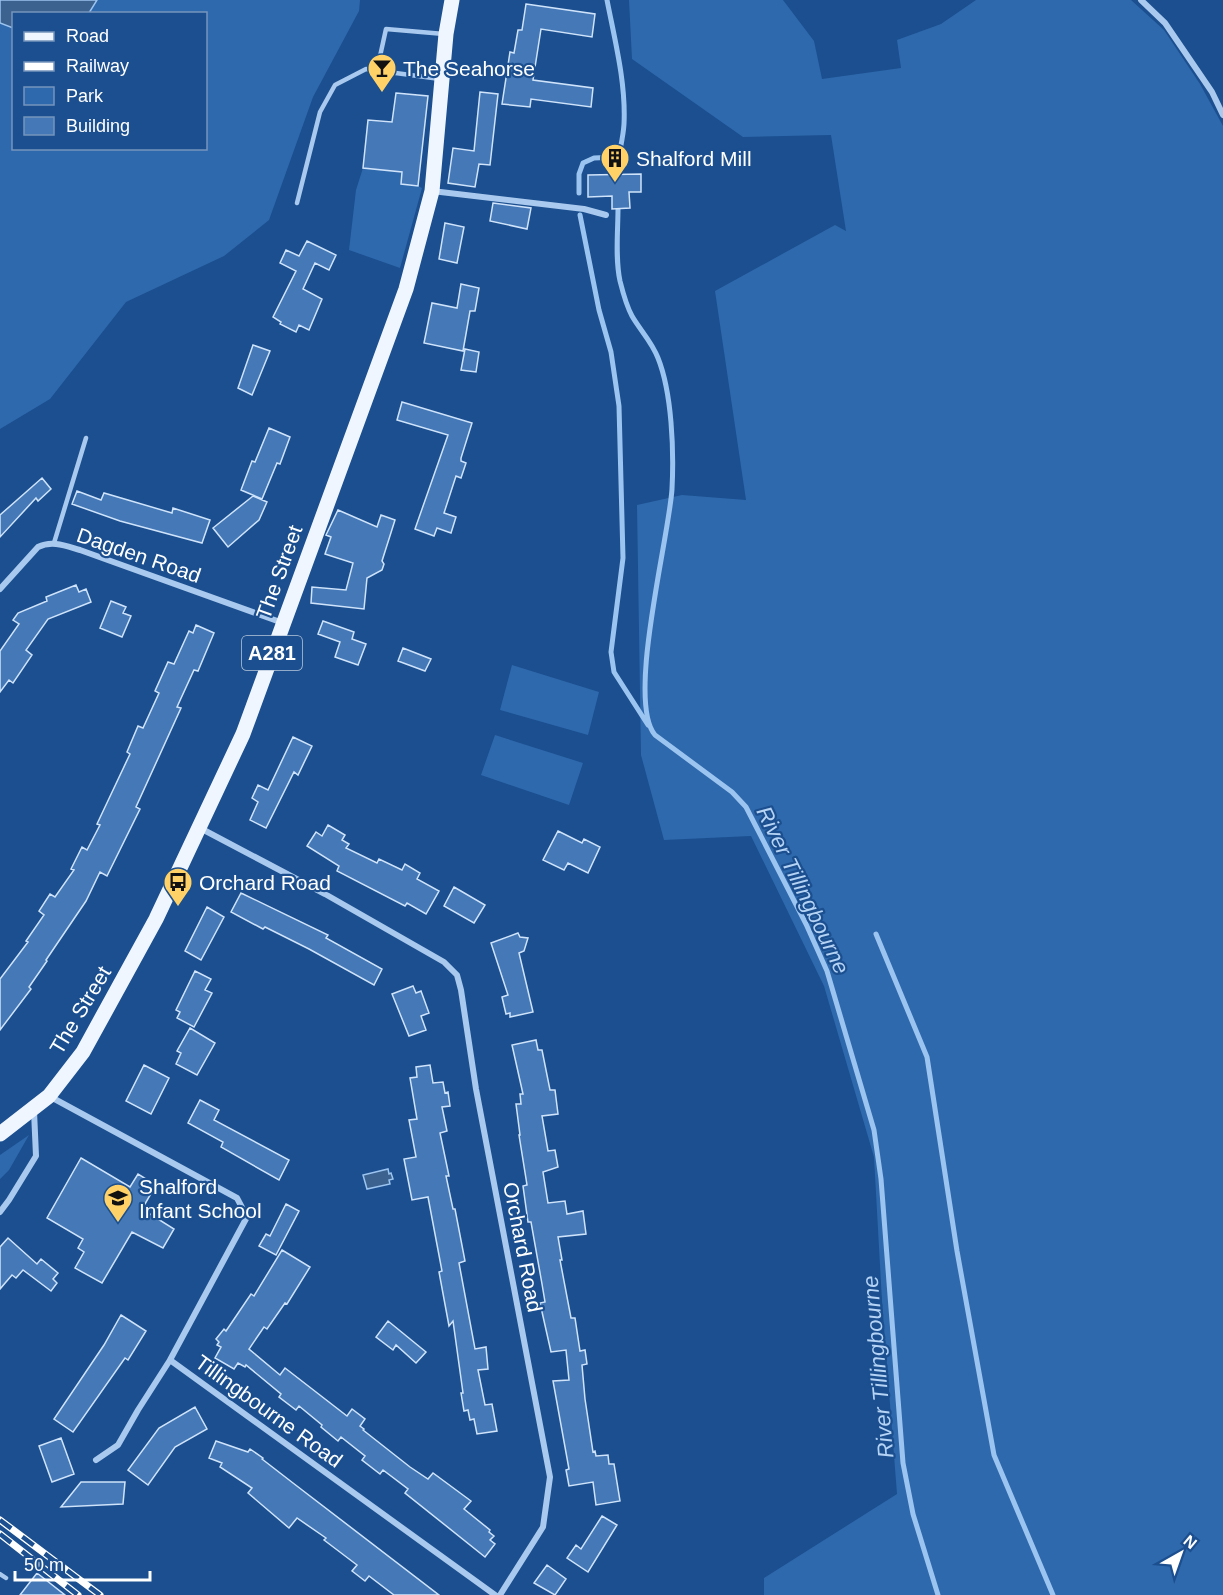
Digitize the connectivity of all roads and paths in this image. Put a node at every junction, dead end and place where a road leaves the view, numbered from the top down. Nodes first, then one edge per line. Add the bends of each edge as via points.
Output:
1 (452, 0) edge
2 (1141, 0) edge
3 (447, 34) junction
4 (377, 70) junction
5 (442, 79) junction
6 (1223, 115) edge
7 (432, 191) junction
8 (297, 203) dead end
9 (606, 215) dead end
10 (86, 438) dead end
11 (54, 543) junction
12 (0, 589) edge
13 (283, 623) junction
14 (199, 828) junction
15 (49, 1096) junction
16 (33, 1110) junction
17 (0, 1134) edge
18 (0, 1212) edge
19 (170, 1360) junction
20 (96, 1460) dead end
21 (0, 1574) edge
22 (6, 1578) dead end
23 (495, 1595) edge
24 (500, 1595) edge

1 - 3 main road, The Street / A281
2 - 6 street via 1165,23
3 - 4 lane via 386,29
3 - 5 main road, The Street / A281
4 - 5 lane
4 - 8 lane via 366,69 335,86 320,112
5 - 7 main road, The Street / A281
7 - 9 street
7 - 13 main road, The Street / A281 via 406,289
10 - 11 lane
11 - 12 street, Dagden Road via 38,547
11 - 13 street, Dagden Road
13 - 14 main road, The Street / A281 via 243,734
14 - 15 main road, The Street / A281 via 156,919 83,1052
14 - 24 street, Orchard Road via 345,905 444,962 457,975 550,1477 543,1527
15 - 16 main road, The Street / A281
15 - 19 street, Tillingbourne Road via 237,1198 247,1217
16 - 17 main road, The Street / A281
16 - 18 street via 36,1156
19 - 20 street via 118,1445
19 - 23 street, Tillingbourne Road
21 - 22 lane

